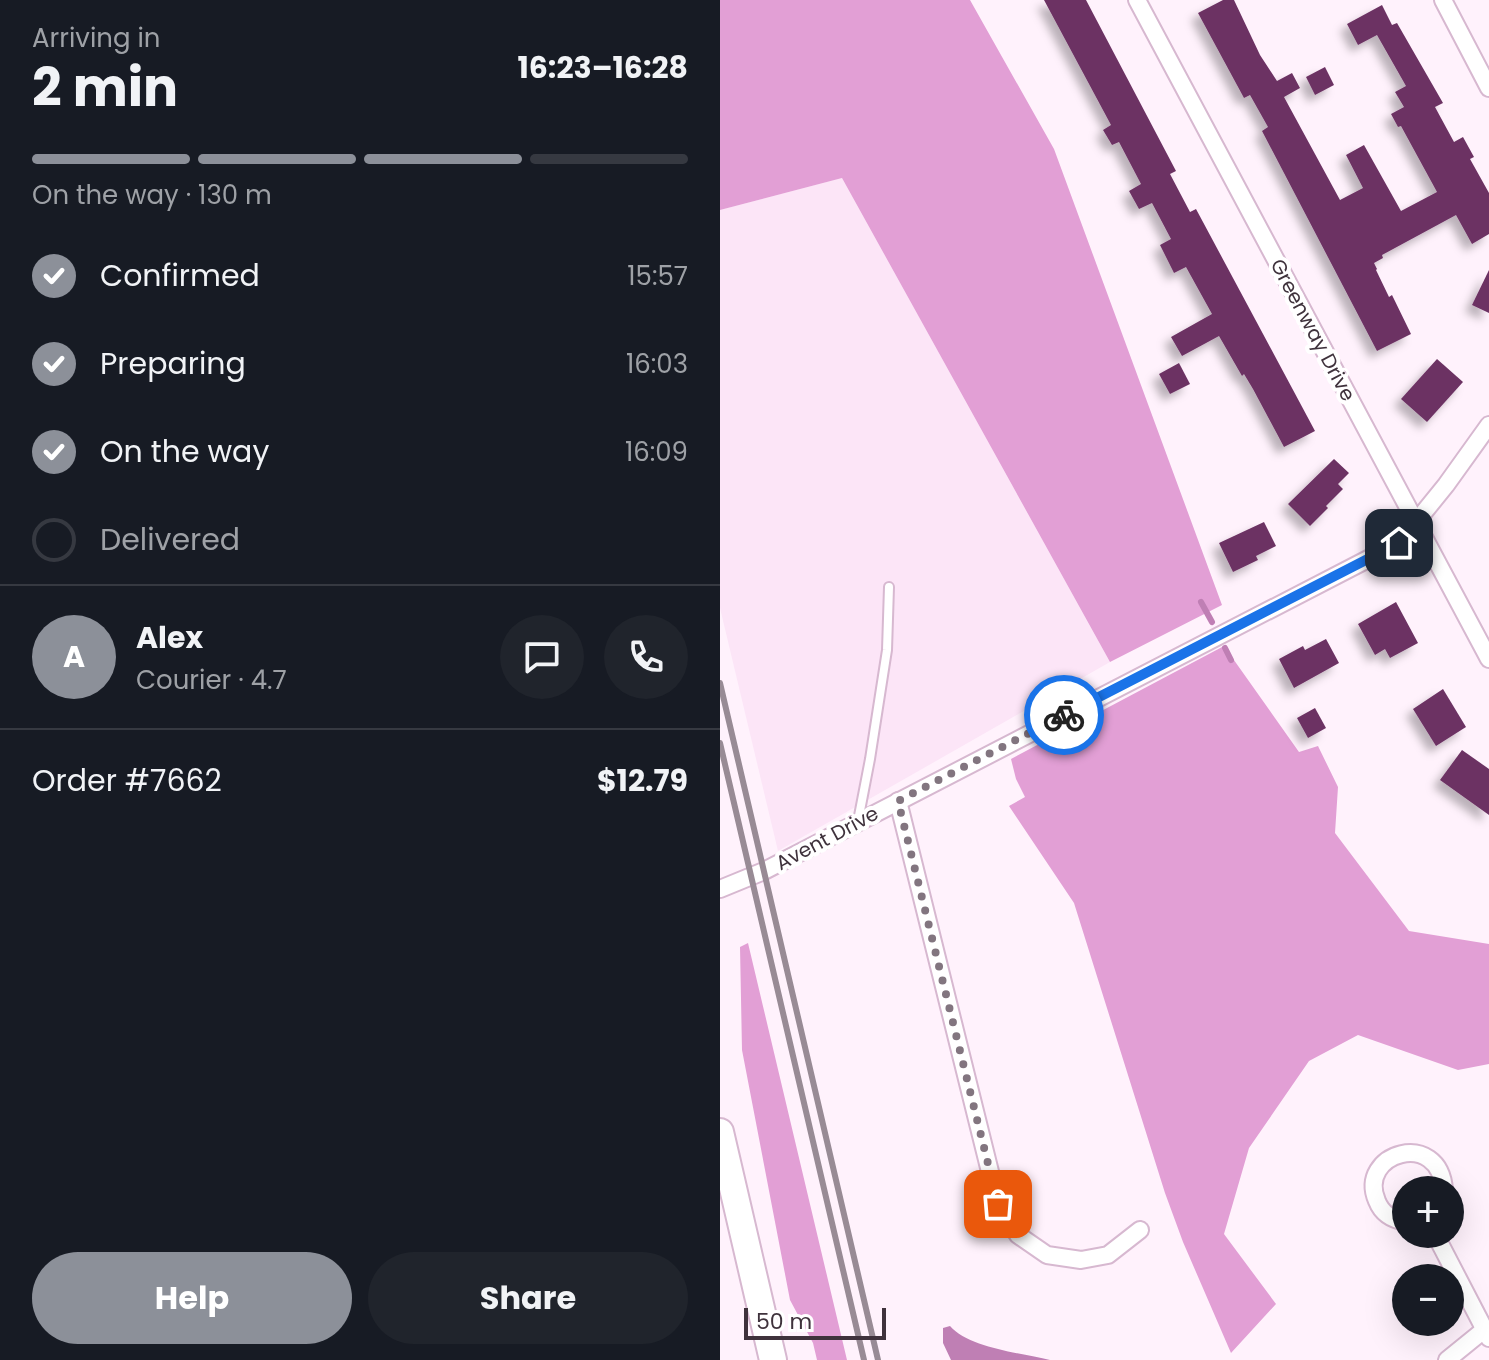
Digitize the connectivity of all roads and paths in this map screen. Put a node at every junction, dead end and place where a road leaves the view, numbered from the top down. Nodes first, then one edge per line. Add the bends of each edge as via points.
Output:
1 (1137, 0) edge
2 (1443, 0) edge
3 (1489, 88) edge
4 (1489, 425) edge
5 (1416, 523) junction
6 (889, 587) dead end
7 (1489, 659) edge
8 (898, 801) junction
9 (857, 822) junction
10 (720, 889) edge
11 (720, 1132) edge
12 (1442, 1176) edge
13 (1392, 1218) edge
14 (1140, 1230) dead end
15 (1442, 1248) edge
16 (1486, 1334) edge
17 (773, 1360) edge
18 (1447, 1360) edge

1 - 5 street, Greenway Drive
2 - 3 street
4 - 5 street, Avent Drive
5 - 7 street, Greenway Drive
5 - 8 street, Avent Drive via 1399,543
6 - 9 lane via 887,650
8 - 9 street, Avent Drive
8 - 14 street via 998,1204 1018,1235 1047,1255 1081,1260 1108,1255
9 - 10 street, Avent Drive
11 - 17 highway
12 - 13 street via 1418,1153 1385,1162 1374,1193
15 - 16 street
16 - 18 street

